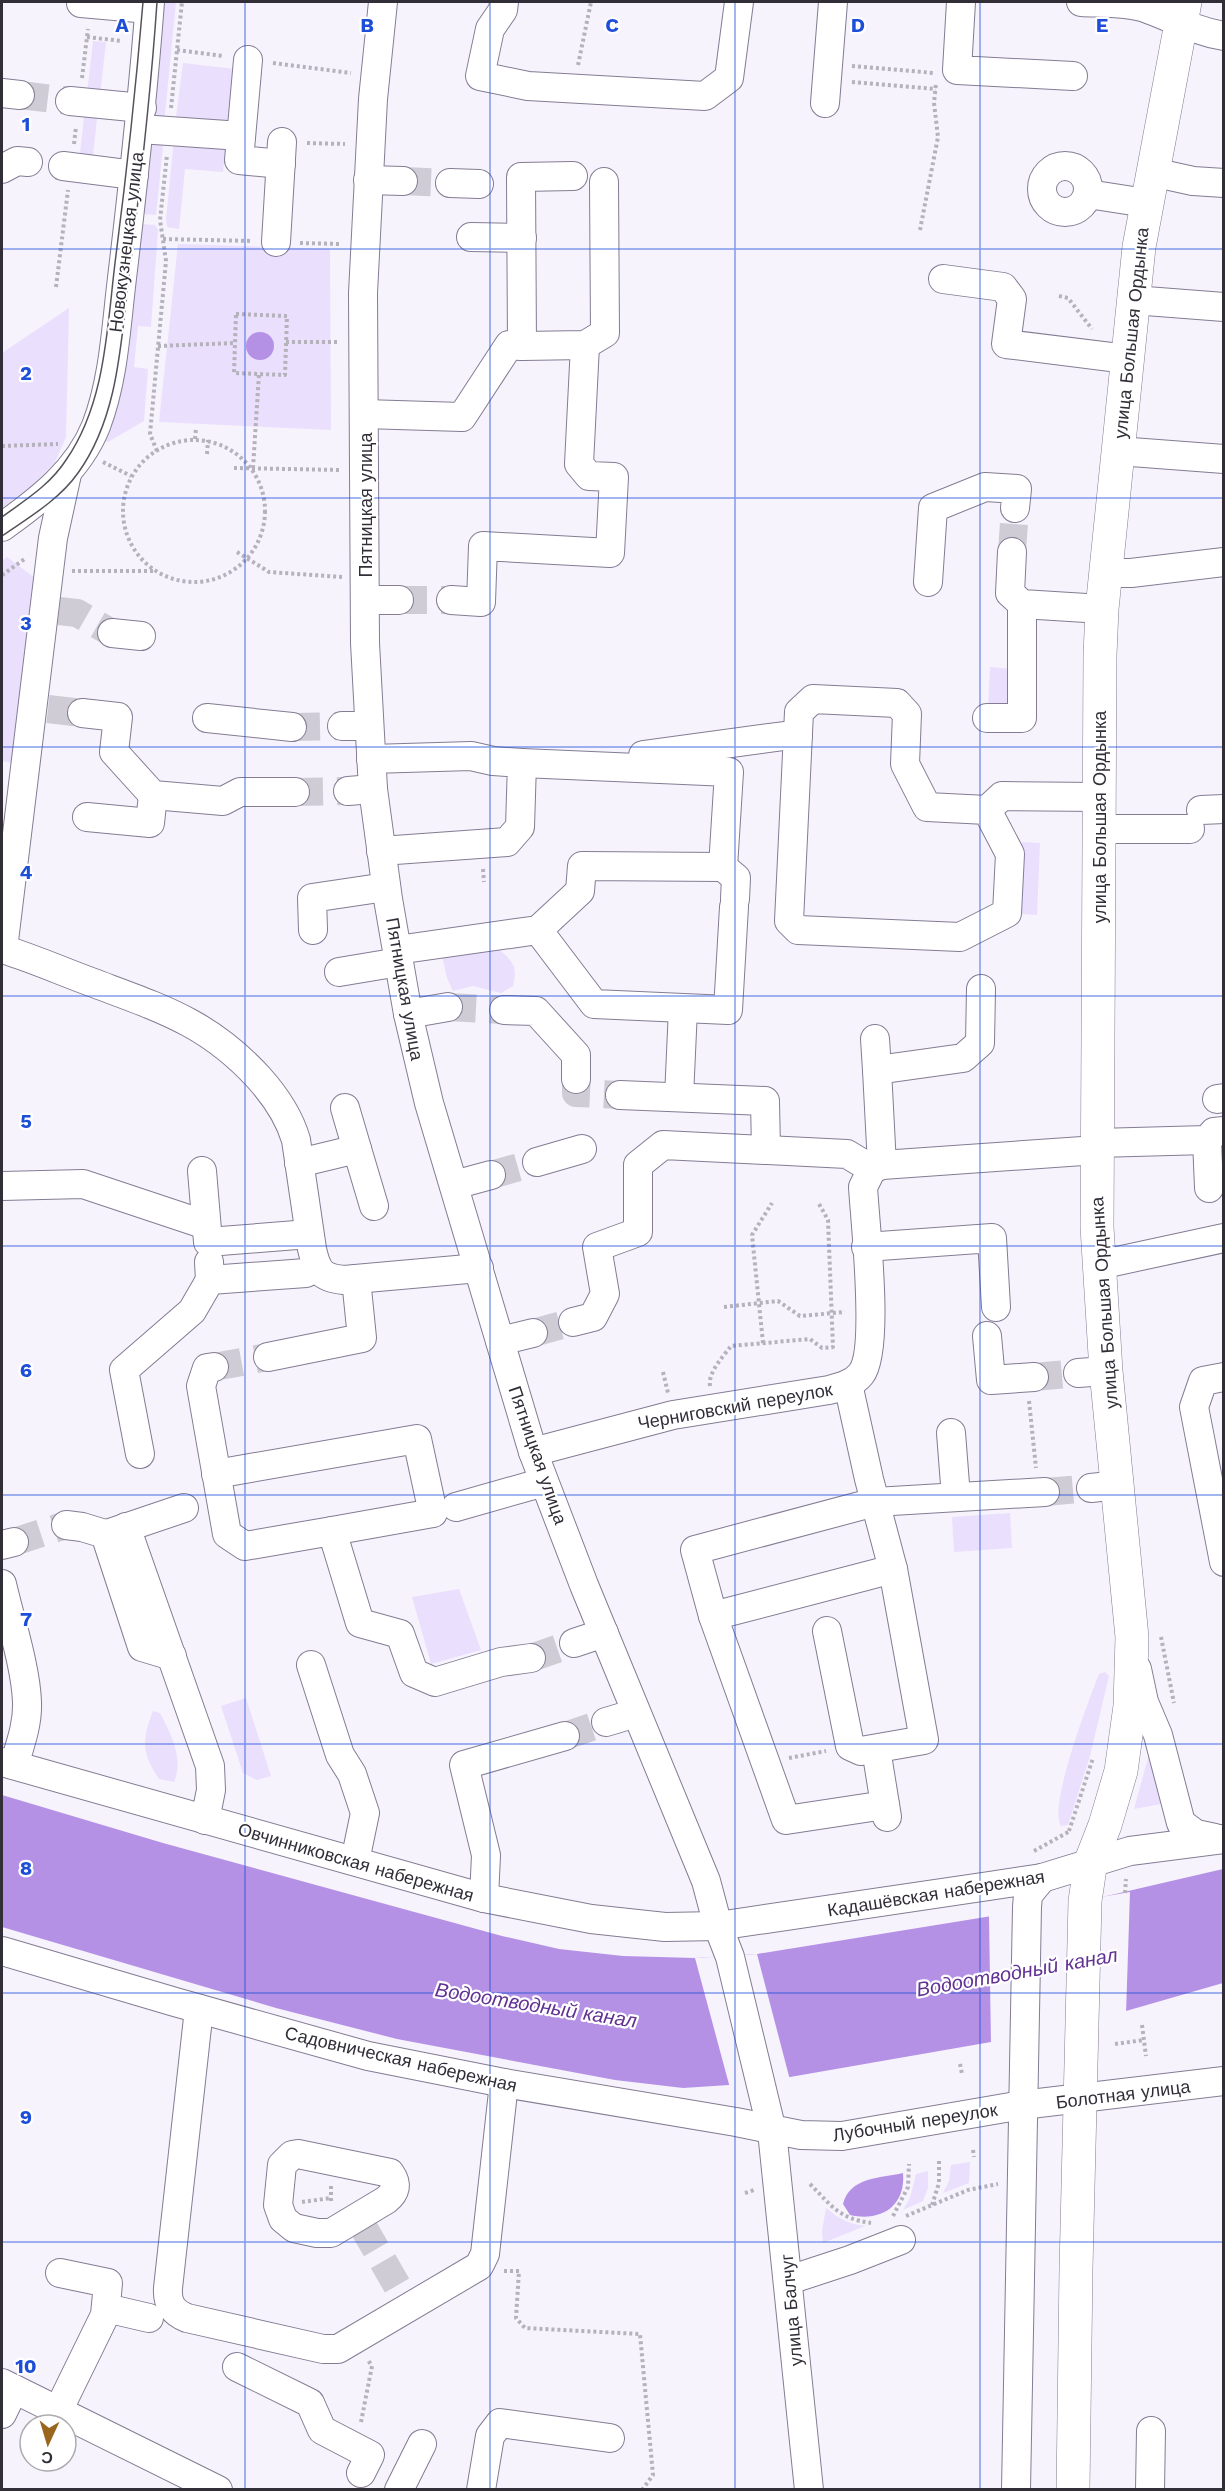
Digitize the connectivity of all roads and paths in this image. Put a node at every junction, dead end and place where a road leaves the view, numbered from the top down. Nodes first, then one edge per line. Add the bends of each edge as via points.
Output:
1 (182, 2) edge
2 (383, 2) edge
3 (504, 2) edge
4 (591, 2) edge
5 (739, 2) edge
6 (833, 2) edge
7 (961, 2) edge
8 (1081, 2) edge
9 (81, 3) edge
10 (149, 5) edge
11 (1183, 13) edge
12 (1224, 36) edge
13 (87, 37) dead end
14 (123, 41) dead end
15 (248, 60) dead end
16 (1073, 76) dead end
17 (827, 82) junction
18 (573, 89) junction
19 (936, 89) junction
20 (70, 100) tunnel mouth
21 (141, 118) junction
22 (169, 132) junction
23 (241, 136) junction
24 (349, 144) dead end
25 (281, 153) junction
26 (63, 166) dead end
27 (134, 175) junction
28 (573, 176) dead end
29 (368, 180) junction
30 (403, 181) tunnel mouth
31 (604, 182) dead end
32 (450, 183) tunnel mouth
33 (1224, 183) edge
34 (479, 184) dead end
35 (1149, 187) junction
36 (1088, 194) dead end
37 (920, 230) dead end
38 (471, 237) dead end
39 (522, 238) junction
40 (276, 242) dead end
41 (943, 279) dead end
42 (1059, 296) dead end
43 (1133, 300) junction
44 (1224, 307) edge
45 (1094, 333) dead end
46 (286, 342) junction
47 (343, 342) dead end
48 (235, 343) junction
49 (585, 345) junction
50 (158, 346) junction
51 (522, 346) junction
52 (1127, 359) junction
53 (259, 374) junction
54 (364, 414) junction
55 (196, 428) dead end
56 (195, 439) junction
57 (208, 440) junction
58 (2, 446) edge
59 (157, 451) junction
60 (1118, 451) junction
61 (207, 454) dead end
62 (67, 458) junction
63 (95, 458) dead end
64 (1224, 459) edge
65 (234, 468) dead end
66 (253, 469) junction
67 (343, 470) dead end
68 (131, 476) junction
69 (1015, 508) tunnel mouth
70 (2, 527) edge
71 (237, 552) dead end
72 (1012, 552) tunnel mouth
73 (248, 559) junction
74 (1224, 562) edge
75 (49, 571) junction
76 (155, 571) junction
77 (1106, 573) junction
78 (345, 577) dead end
79 (928, 582) dead end
80 (365, 600) junction
81 (399, 600) tunnel mouth
82 (451, 600) tunnel mouth
83 (1022, 604) junction
84 (1102, 609) junction
85 (112, 633) tunnel mouth
86 (141, 636) dead end
87 (82, 712) tunnel mouth
88 (207, 718) dead end
89 (987, 718) dead end
90 (292, 727) tunnel mouth
91 (798, 736) junction
92 (371, 759) junction
93 (522, 763) junction
94 (642, 768) junction
95 (295, 792) tunnel mouth
96 (153, 795) junction
97 (987, 810) junction
98 (1099, 813) junction
99 (1205, 816) edge
100 (87, 817) dead end
101 (381, 851) junction
102 (723, 867) junction
103 (386, 887) junction
104 (313, 930) dead end
105 (538, 930) junction
106 (2, 949) edge
107 (398, 956) junction
108 (339, 972) dead end
109 (981, 989) dead end
110 (448, 1007) tunnel mouth
111 (683, 1009) junction
112 (504, 1010) tunnel mouth
113 (408, 1014) junction
114 (875, 1040) dead end
115 (877, 1070) junction
116 (576, 1079) tunnel mouth
117 (620, 1095) tunnel mouth
118 (679, 1097) junction
119 (345, 1108) dead end
120 (1215, 1135) edge
121 (1097, 1147) junction
122 (357, 1149) junction
123 (582, 1149) dead end
124 (766, 1150) junction
125 (537, 1162) tunnel mouth
126 (299, 1163) junction
127 (877, 1167) junction
128 (202, 1171) dead end
129 (490, 1175) tunnel mouth
130 (454, 1185) junction
131 (2, 1186) edge
132 (1209, 1188) dead end
133 (818, 1202) dead end
134 (772, 1203) dead end
135 (374, 1206) dead end
136 (207, 1233) junction
137 (309, 1234) junction
138 (1224, 1238) edge
139 (866, 1246) junction
140 (1099, 1265) junction
141 (317, 1266) junction
142 (479, 1268) junction
143 (356, 1279) junction
144 (210, 1280) junction
145 (759, 1304) junction
146 (724, 1307) dead end
147 (996, 1307) dead end
148 (852, 1311) dead end
149 (831, 1313) junction
150 (573, 1322) tunnel mouth
151 (533, 1333) tunnel mouth
152 (987, 1336) dead end
153 (500, 1341) junction
154 (763, 1343) junction
155 (268, 1357) tunnel mouth
156 (214, 1367) dead end
157 (663, 1372) dead end
158 (1030, 1377) joint
159 (1224, 1377) edge
160 (839, 1387) junction
161 (711, 1395) dead end
162 (669, 1399) dead end
163 (951, 1433) dead end
164 (533, 1452) junction
165 (140, 1454) dead end
166 (216, 1474) junction
167 (544, 1482) junction
168 (1042, 1493) joint
169 (956, 1497) junction
170 (875, 1502) junction
171 (456, 1507) dead end
172 (184, 1508) dead end
173 (66, 1525) tunnel mouth
174 (116, 1531) junction
175 (332, 1531) junction
176 (1224, 1562) edge
177 (893, 1569) junction
178 (2, 1584) edge
179 (713, 1616) junction
180 (827, 1631) dead end
181 (604, 1633) junction
182 (7, 1635) edge
183 (1132, 1637) junction
184 (574, 1643) tunnel mouth
185 (531, 1658) tunnel mouth
186 (311, 1665) dead end
187 (636, 1713) junction
188 (606, 1722) tunnel mouth
189 (565, 1736) tunnel mouth
190 (863, 1747) junction
191 (767, 1762) junction
192 (8, 1763) edge
193 (205, 1820) junction
194 (1074, 1830) dead end
195 (1224, 1838) edge
196 (1034, 1851) dead end
197 (1091, 1861) junction
198 (355, 1862) junction
199 (1042, 1878) junction
200 (484, 1898) junction
201 (718, 1926) junction
202 (2, 1951) edge
203 (199, 2009) junction
204 (1142, 2025) dead end
205 (1144, 2040) junction
206 (1115, 2044) dead end
207 (1146, 2056) dead end
208 (960, 2064) dead end
209 (962, 2074) dead end
210 (1224, 2081) edge
211 (504, 2083) junction
212 (762, 2087) joint
213 (1080, 2099) junction
214 (1022, 2105) junction
215 (772, 2131) junction
216 (842, 2136) junction
217 (973, 2150) dead end
218 (974, 2157) dead end
219 (334, 2160) junction
220 (939, 2160) dead end
221 (909, 2164) dead end
222 (778, 2181) junction
223 (810, 2184) dead end
224 (932, 2205) dead end
225 (352, 2224) junction
226 (873, 2224) dead end
227 (895, 2231) joint
228 (482, 2264) junction
229 (60, 2273) dead end
230 (789, 2280) junction
231 (106, 2308) junction
232 (149, 2318) dead end
233 (356, 2340) junction
234 (237, 2367) dead end
235 (6, 2395) edge
236 (58, 2411) junction
237 (1151, 2431) dead end
238 (610, 2438) dead end
239 (350, 2444) junction
240 (422, 2444) dead end
241 (360, 2474) dead end
242 (218, 2490) edge
243 (399, 2490) edge
244 (481, 2490) edge
245 (642, 2490) edge
246 (809, 2490) edge
247 (1016, 2490) edge
248 (1073, 2490) edge
249 (1150, 2490) edge

1 - 22 path
2 - 29 street, Пятницкая улица
3 - 18 street via 490,29 480,76 528,86
4 - 18 path
5 - 18 street via 729,78 705,96
6 - 17 street
7 - 16 street via 957,70
8 - 11 street
9 - 10 street
10 - 21 street, Новокузнецкая улица
11 - 12 street via 1203,32
11 - 35 main road, улица Большая Ордынка
13 - 14 path
15 - 23 street
17 - 19 path
17 - 19 path via 938,73
19 - 37 path via 938,137
20 - 21 street
21 - 22 street
21 - 27 street, Новокузнецкая улица
22 - 23 street
22 - 50 path via 160,220 166,261
23 - 25 street via 239,160
24 - 25 path
25 - 40 street
26 - 27 street
27 - 62 street, Новокузнецкая улица via 109,379 96,426 82,452
28 - 39 street via 521,177
29 - 30 street
29 - 54 street, Пятницкая улица via 363,293
31 - 49 street via 605,333
32 - 34 street
33 - 35 street via 1194,181
35 - 36 street
35 - 43 main road, улица Большая Ордынка
38 - 39 street
39 - 51 street
41 - 52 street via 1003,287 1012,299 1006,344
42 - 45 path via 1068,298
43 - 44 street
43 - 52 main road, улица Большая Ордынка
46 - 47 path
46 - 48 path via 287,316 236,314
46 - 53 path via 285,375
48 - 50 path
48 - 53 path via 234,373
49 - 51 street
49 - 82 street via 579,464 589,476 614,477 610,553 483,546 481,602
50 - 59 path via 150,434
51 - 54 street via 509,345 462,417
52 - 60 main road, улица Большая Ордынка
53 - 66 path
54 - 80 street, Пятницкая улица
55 - 56 path
56 - 57 path
56 - 59 path via 170,443
57 - 61 path
57 - 66 path via 231,450
58 - 62 path
59 - 68 path via 147,456
60 - 64 street
60 - 77 main road, улица Большая Ордынка
62 - 70 street, Новокузнецкая улица via 45,497
62 - 75 street
63 - 68 path
65 - 66 path
66 - 67 path
66 - 73 path via 261,483 266,515 257,546
68 - 76 path via 123,500 124,527 135,552
69 - 79 street via 1017,489 985,487 933,507
71 - 73 path
72 - 83 street via 1010,593
73 - 76 path via 214,580 174,580
73 - 78 path via 269,572
74 - 77 street
75 - 76 path
75 - 106 street via 52,610 40,708
77 - 84 main road, улица Большая Ордынка
80 - 81 street
80 - 92 street, Пятницкая улица via 356,726
83 - 84 street
83 - 89 street via 1022,718
84 - 98 main road, улица Большая Ордынка
85 - 86 street
87 - 96 street via 118,717 114,752
88 - 90 street
91 - 94 street via 643,754
91 - 97 street via 799,712 813,699 897,703 907,714 905,764 927,807
91 - 97 street via 789,921 798,930 960,938 1007,913 1010,854
92 - 93 street via 471,756
92 - 101 street, Пятницкая улица via 361,790
93 - 94 street
93 - 101 street via 520,827 507,842
94 - 102 street via 729,772
95 - 96 street via 240,792 223,801
96 - 100 street via 150,823
97 - 98 street via 1002,796
98 - 99 street
98 - 121 main road, улица Большая Ордынка
101 - 103 street, Пятницкая улица
102 - 105 street via 582,866 580,891
102 - 111 street via 736,878 728,1010
103 - 104 street via 312,898
103 - 107 street, Пятницкая улица
105 - 107 street
105 - 111 street via 594,1004
106 - 126 street via 158,1007 213,1036 243,1060 285,1111 296,1140
107 - 108 street
107 - 113 street, Пятницкая улица
109 - 115 street via 980,1043 963,1058
110 - 113 street
111 - 118 street
112 - 116 street via 536,1011 576,1055
113 - 130 street, Пятницкая улица via 418,1063
114 - 115 street
115 - 127 street
117 - 118 street
118 - 124 street via 765,1101
119 - 122 street
120 - 121 street
120 - 132 street
121 - 127 street
121 - 140 main road, улица Большая Ордынка
122 - 126 street
122 - 135 street
123 - 125 street
124 - 127 street via 847,1154
124 - 150 street via 663,1145 638,1165 638,1232 597,1247 605,1294 593,1317
126 - 137 street
127 - 139 street, Черниговский переулок via 863,1187
128 - 136 street
129 - 130 street
130 - 142 street, Пятницкая улица
131 - 136 street via 83,1184
133 - 149 path via 828,1220
134 - 145 path via 752,1235
136 - 137 street
136 - 144 street
137 - 141 street
138 - 140 street
139 - 147 street via 992,1238
139 - 160 street, Черниговский переулок via 872,1336 863,1372
140 - 183 main road, улица Большая Ордынка via 1092,1372 1105,1487
141 - 143 street via 330,1279
141 - 144 street via 306,1273
142 - 143 street
142 - 153 street, Пятницкая улица
143 - 155 street via 362,1338
144 - 165 street via 192,1311 124,1370
145 - 146 path
145 - 149 path via 778,1301 800,1316
145 - 154 path
148 - 149 path
149 - 154 path via 833,1347 822,1348 810,1339
151 - 153 street
152 - 158 street via 990,1380
153 - 164 street, Пятницкая улица
154 - 161 path via 731,1347 709,1381
156 - 166 street via 207,1368 201,1386
157 - 162 path
158 - 168 path
159 - 176 street via 1203,1381 1194,1407
160 - 164 street, Черниговский переулок via 673,1415
160 - 170 street
163 - 169 street
164 - 167 street, Пятницкая улица
166 - 175 street via 227,1534 244,1546
166 - 175 street via 417,1439 433,1513
167 - 171 street
167 - 181 street, Пятницкая улица
168 - 169 street
169 - 170 street
170 - 177 street
170 - 179 street via 695,1550
172 - 174 street
173 - 174 street
174 - 193 street via 142,1647 172,1656 210,1766 211,1790
175 - 185 street via 360,1623 400,1634 414,1673 435,1682 501,1662
177 - 179 street
177 - 190 street via 924,1740
178 - 182 street
179 - 191 street
180 - 190 street
181 - 184 street
181 - 187 street, Пятницкая улица
182 - 192 street via 25,1684 27,1703 26,1720
183 - 195 street, улица Большая Ордынка via 1144,1702 1158,1735 1181,1823 1196,1834
183 - 197 main road, улица Большая Ордынка via 1130,1706 1121,1771
186 - 198 street via 339,1755 352,1774 365,1813
187 - 188 street
187 - 201 street, Пятницкая улица via 706,1881
189 - 200 street via 464,1766 486,1855
190 - 191 path
190 - 191 street via 886,1811 786,1820
192 - 193 street, Овчинниковская набережная
193 - 198 street, Овчинниковская набережная
194 - 196 path
195 - 197 street, Кадашёвская набережная via 1130,1851
197 - 199 street, Кадашёвская набережная
197 - 213 main road, улица Большая Ордынка via 1085,1901
198 - 200 street, Овчинниковская набережная
199 - 201 street, Кадашёвская набережная
199 - 214 street via 1028,1895
200 - 201 street, Овчинниковская набережная via 618,1923
201 - 212 street, Пятницкая улица via 730,1957
202 - 203 street, Садовническая набережная
203 - 211 street, Садовническая набережная via 368,2055
203 - 233 street via 168,2288 170,2304 187,2318 323,2349 338,2349
204 - 205 path
205 - 206 path
205 - 207 path
208 - 209 path
210 - 213 street, Болотная улица
211 - 215 street, Садовническая набережная
211 - 228 street
212 - 215 street, улица Балчуг
213 - 214 street, Болотная улица
213 - 248 main road, улица Большая Ордынка
214 - 216 street, Лубочный переулок
214 - 247 street
215 - 216 street, Лубочный переулок
215 - 222 street, улица Балчуг
216 - 222 street via 797,2156 783,2169
217 - 218 path
219 - 225 path via 331,2198
219 - 225 street via 390,2173 394,2178 393,2194
219 - 225 street via 292,2155 282,2165 278,2205 283,2219 294,2228 325,2233
220 - 224 path via 939,2183
221 - 227 path via 908,2187
222 - 230 street, улица Балчуг
223 - 226 path via 841,2215
227 - 230 street via 850,2260
228 - 233 street via 405,2298
228 - 245 path via 491,2270 519,2271 516,2318 525,2328 640,2334 653,2475
229 - 231 street via 108,2283
230 - 246 street, улица Балчуг
231 - 232 street
231 - 236 street
233 - 239 path via 372,2366 362,2419
234 - 239 street via 310,2403 321,2430
235 - 236 street
236 - 242 street
237 - 249 street
238 - 244 street via 501,2423 490,2436
239 - 241 street via 370,2455
240 - 243 street

